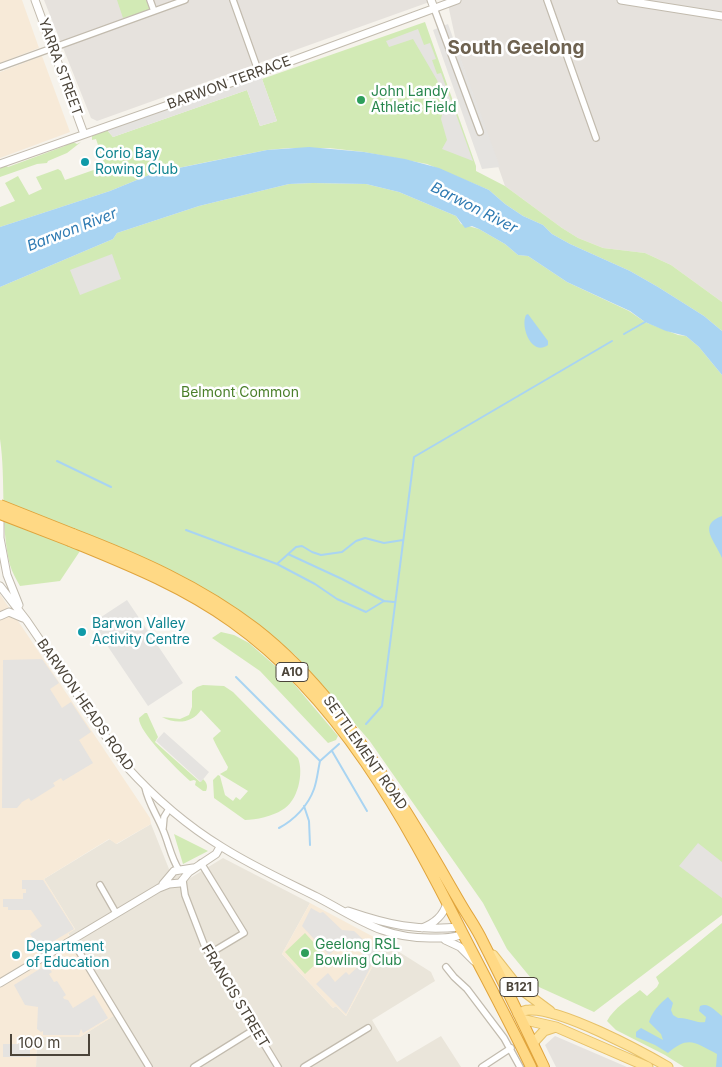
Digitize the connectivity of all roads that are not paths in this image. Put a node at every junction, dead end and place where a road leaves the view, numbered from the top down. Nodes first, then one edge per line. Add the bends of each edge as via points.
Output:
1 (35, 0) edge
2 (150, 0) edge
3 (185, 0) edge
4 (233, 0) edge
5 (431, 0) edge
6 (457, 0) edge
7 (547, 0) edge
8 (621, 0) edge
9 (434, 8) junction
10 (154, 11) junction
11 (722, 16) edge
12 (52, 48) junction
13 (0, 67) edge
14 (259, 73) junction
15 (480, 132) dead end
16 (84, 134) junction
17 (596, 138) dead end
18 (0, 164) edge
19 (0, 504) edge
20 (0, 514) edge
21 (71, 537) junction
22 (0, 538) edge
23 (0, 543) edge
24 (0, 586) edge
25 (0, 616) edge
26 (27, 621) junction
27 (144, 787) junction
28 (169, 809) junction
29 (163, 829) junction
30 (220, 847) junction
31 (198, 865) junction
32 (178, 877) junction
33 (100, 885) dead end
34 (448, 903) junction
35 (334, 906) junction
36 (116, 913) junction
37 (388, 924) junction
38 (474, 927) junction
39 (419, 929) junction
40 (462, 931) junction
41 (385, 932) junction
42 (442, 938) junction
43 (72, 940) junction
44 (483, 941) junction
45 (209, 954) junction
46 (446, 967) dead end
47 (484, 975) junction
48 (0, 984) edge
49 (519, 1016) junction
50 (508, 1018) junction
51 (567, 1019) junction
52 (556, 1027) junction
53 (368, 1028) dead end
54 (589, 1028) junction
55 (255, 1030) junction
56 (532, 1043) junction
57 (598, 1044) junction
58 (511, 1048) junction
59 (149, 1067) edge
60 (194, 1067) edge
61 (278, 1067) edge
62 (304, 1067) edge
63 (482, 1067) edge
64 (520, 1067) edge
65 (531, 1067) edge
66 (544, 1067) edge
67 (648, 1067) edge
68 (668, 1067) edge

1 - 12 street, YARRA STREET
2 - 10 street
3 - 10 street
4 - 14 street
5 - 9 street
6 - 9 street, BARWON TERRACE
7 - 17 street
8 - 11 street
9 - 14 street, BARWON TERRACE
9 - 15 street
10 - 12 street
12 - 13 street
12 - 16 street, YARRA STREET
14 - 16 street, BARWON TERRACE
16 - 18 street, BARWON TERRACE
19 - 21 highway, SETTLEMENT ROAD / A10, bridge
19 - 22 street
20 - 21 highway, SETTLEMENT ROAD / A10, bridge
21 - 34 highway, SETTLEMENT ROAD / A10 via 207,605 251,636 292,672 320,703 372,774
21 - 38 highway, SETTLEMENT ROAD / A10 via 154,568 211,598 257,630 299,668 325,696 376,763
22 - 23 street
22 - 26 street via 9,582
24 - 26 street, BARWON HEADS ROAD
25 - 26 street via 10,612
26 - 27 street, BARWON HEADS ROAD via 111,746
27 - 28 street, BARWON HEADS ROAD
27 - 29 street
28 - 29 street
28 - 30 street, BARWON HEADS ROAD
29 - 32 street
30 - 31 street via 216,854
30 - 35 street, BARWON HEADS ROAD
31 - 32 street
31 - 45 street via 244,933
32 - 36 street
32 - 45 street, FRANCIS STREET
33 - 36 street
34 - 39 street via 440,917
34 - 40 highway, SETTLEMENT ROAD / A10
35 - 37 street, BARWON HEADS ROAD
35 - 41 street, BARWON HEADS ROAD
36 - 43 street
37 - 39 street, BARWON HEADS ROAD
37 - 41 street
38 - 40 highway
38 - 44 highway, SETTLEMENT ROAD / A10
39 - 40 street, BARWON HEADS ROAD
40 - 42 street, BARWON HEADS ROAD via 452,938
40 - 47 highway, SETTLEMENT ROAD / A10
41 - 42 street, BARWON HEADS ROAD via 411,938
42 - 47 street via 464,951
43 - 48 street
43 - 59 street
44 - 49 highway, SETTLEMENT ROAD / A10
44 - 51 main road, B121 via 522,991
45 - 55 street, FRANCIS STREET
46 - 58 street via 467,989
47 - 50 highway, SETTLEMENT ROAD / A10
49 - 50 highway, B121
49 - 51 main road, B121 via 531,1010
49 - 52 main road
49 - 56 highway, SETTLEMENT ROAD / A10
50 - 65 highway, SETTLEMENT ROAD / A10
51 - 54 main road, B121
52 - 56 main road via 544,1031
52 - 57 main road
53 - 62 street
54 - 57 main road
54 - 68 main road, B121
55 - 60 street
55 - 61 street, FRANCIS STREET
56 - 66 highway, SETTLEMENT ROAD / A10
57 - 67 main road
58 - 63 street
58 - 64 street

